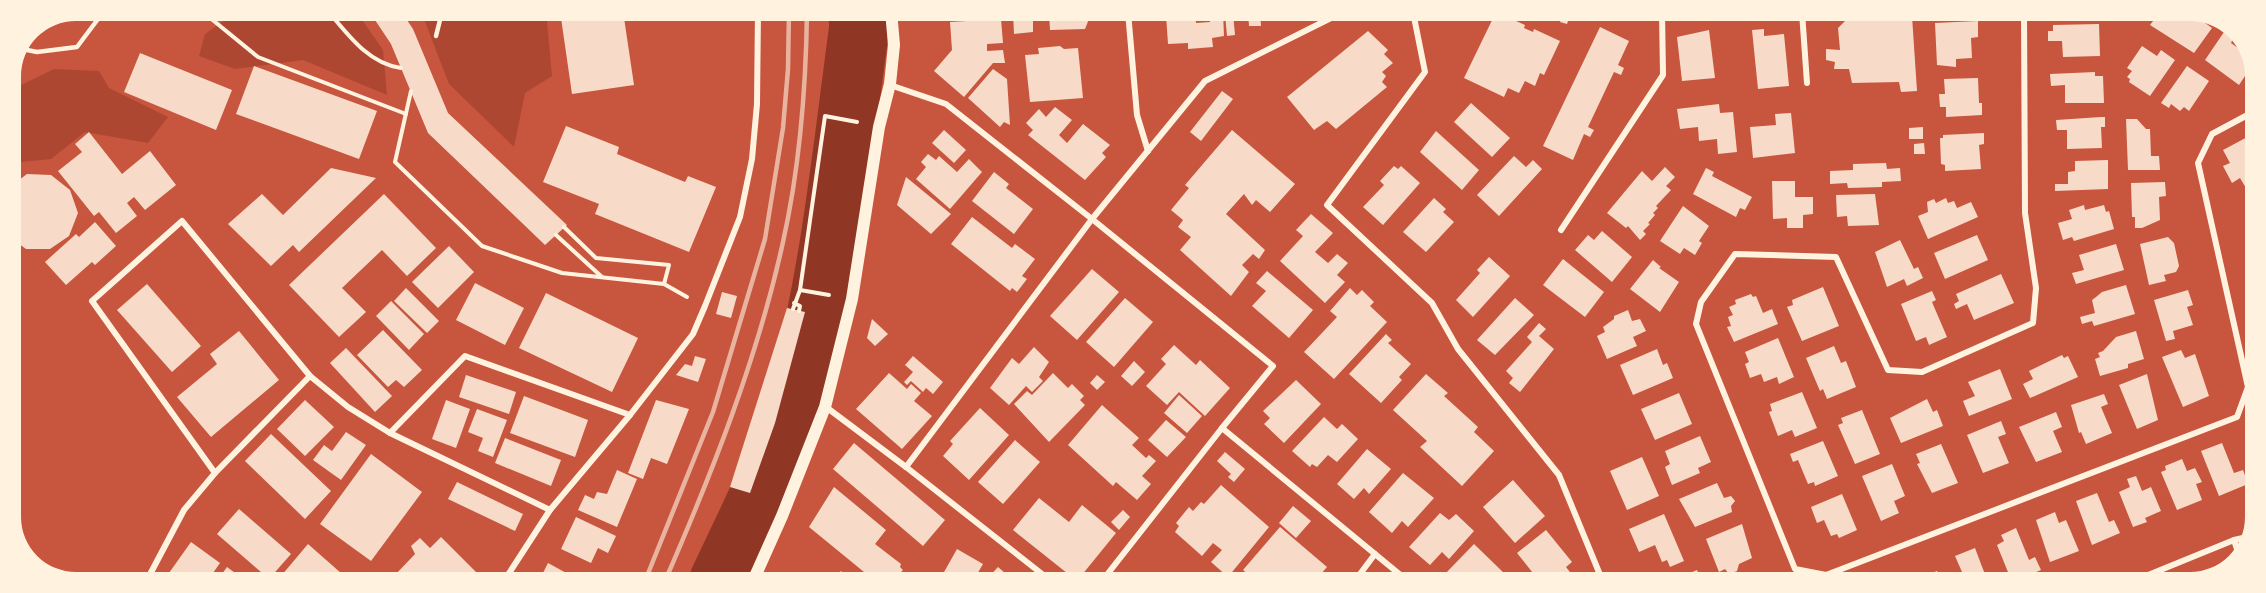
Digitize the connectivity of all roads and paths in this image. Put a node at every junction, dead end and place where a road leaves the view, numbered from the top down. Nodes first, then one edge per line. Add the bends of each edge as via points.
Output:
1 (96, 21) edge
2 (214, 21) edge
3 (336, 21) edge
4 (440, 21) edge
5 (758, 21) edge
6 (892, 21) edge
7 (1129, 21) edge
8 (1325, 21) edge
9 (1415, 21) edge
10 (1662, 21) edge
11 (1803, 21) edge
12 (2024, 21) edge
13 (436, 36) dead end
14 (27, 50) edge
15 (401, 68) dead end
16 (1807, 83) dead end
17 (890, 84) junction
18 (411, 91) dead end
19 (406, 114) junction
20 (2245, 116) edge
21 (857, 122) dead end
22 (1148, 151) junction
23 (1092, 219) junction
24 (564, 227) dead end
25 (1561, 230) dead end
26 (556, 235) dead end
27 (602, 277) junction
28 (664, 284) junction
29 (800, 290) junction
30 (852, 299) junction
31 (794, 303) junction
32 (705, 306) junction
33 (793, 309) dead end
34 (800, 311) dead end
35 (2245, 374) edge
36 (310, 376) junction
37 (2245, 395) edge
38 (825, 407) junction
39 (630, 415) junction
40 (1222, 428) junction
41 (390, 433) junction
42 (906, 467) junction
43 (215, 473) junction
44 (550, 510) junction
45 (2240, 539) edge
46 (2234, 540) junction
47 (2236, 547) edge
48 (1375, 554) junction
49 (151, 572) edge
50 (510, 572) edge
51 (757, 572) edge
52 (1039, 572) edge
53 (1109, 572) edge
54 (1362, 572) edge
55 (1397, 572) edge
56 (1599, 572) edge
57 (1806, 572) edge
58 (1842, 572) edge
59 (2156, 572) edge

1 - 14 lane via 77,47
2 - 19 path via 258,57
3 - 15 path via 384,66
4 - 13 lane
5 - 32 street via 752,159 740,218
6 - 17 main road
7 - 22 street via 1137,115
8 - 22 street via 1204,81
9 - 56 street via 1425,72 1328,205 1432,303 1458,349 1559,476
10 - 25 street via 1663,75
11 - 16 street
12 - 57 street via 2025,213 2036,288 2033,323 1922,372 1888,370 1836,257 1735,254 1701,302 1696,324 1795,569
17 - 23 street via 946,104
17 - 30 main road via 879,127
18 - 19 path
19 - 27 path via 395,162 482,246 562,273
20 - 35 street via 2212,134 2198,164
21 - 29 path via 825,116
22 - 23 street
23 - 40 street via 1273,366
23 - 42 street
24 - 28 path via 596,258 669,265
26 - 27 path
27 - 28 path
28 - 32 path
29 - 30 path
29 - 31 path
30 - 38 main road
31 - 33 path
31 - 34 path
32 - 39 street via 693,334
36 - 41 street via 348,407
36 - 43 street
36 - 43 street via 182,221 92,301
37 - 58 street via 2237,417
38 - 42 street
38 - 51 main road
39 - 41 street via 465,356
39 - 44 street
40 - 48 street
40 - 53 street
41 - 44 street
42 - 52 street
43 - 49 street via 184,510
44 - 50 street
45 - 46 street
46 - 47 street
46 - 59 street
48 - 54 street
48 - 55 street

